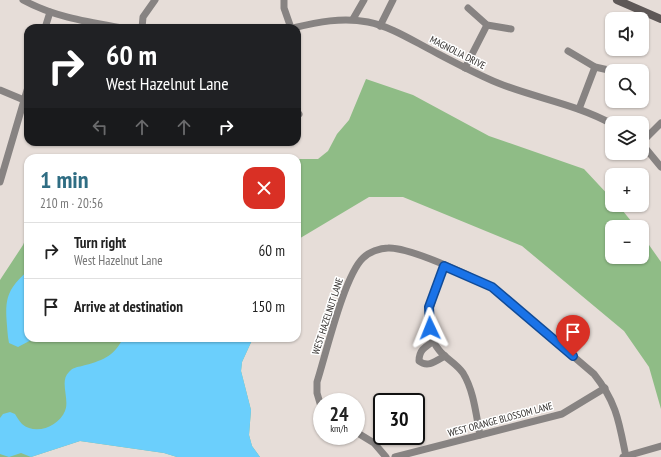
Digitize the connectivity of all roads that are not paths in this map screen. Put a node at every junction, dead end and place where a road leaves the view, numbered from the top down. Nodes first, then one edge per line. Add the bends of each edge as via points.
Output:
1 (23, 0) edge
2 (155, 0) edge
3 (284, 0) edge
4 (364, 0) edge
5 (393, 0) edge
6 (617, 0) edge
7 (468, 8) dead end
8 (50, 12) junction
9 (353, 19) junction
10 (661, 19) edge
11 (46, 24) edge
12 (100, 24) edge
13 (142, 24) edge
14 (290, 24) edge
15 (487, 25) junction
16 (301, 26) edge
17 (380, 26) junction
18 (511, 30) dead end
19 (568, 50) dead end
20 (595, 67) junction
21 (464, 68) junction
22 (605, 69) edge
23 (0, 90) edge
24 (24, 100) joint
25 (579, 109) junction
26 (605, 121) edge
27 (661, 123) edge
28 (649, 136) edge
29 (649, 152) edge
30 (661, 167) edge
31 (0, 182) edge
32 (444, 266) junction
33 (434, 341) junction
34 (445, 356) junction
35 (605, 388) junction
36 (317, 393) edge
37 (480, 435) junction
38 (365, 438) edge
39 (661, 446) edge
40 (386, 457) edge
41 (395, 457) edge
42 (625, 457) edge

1 - 8 street
2 - 13 street via 143,17
3 - 14 street via 284,8
4 - 9 street
5 - 17 street
6 - 10 main road
7 - 15 street
8 - 11 street
8 - 12 street
9 - 16 street, MAGNOLIA DRIVE
9 - 17 street, MAGNOLIA DRIVE
15 - 18 street
15 - 21 street
17 - 21 street, MAGNOLIA DRIVE
19 - 20 street
20 - 22 street
20 - 25 street
21 - 25 street, MAGNOLIA DRIVE via 500,83
23 - 24 street
24 - 31 street
25 - 26 street, MAGNOLIA DRIVE
27 - 28 street
29 - 30 street
32 - 33 street via 429,307 429,322
32 - 35 street, WEST HAZELNUT LANE via 492,287 594,374
32 - 36 street, WEST HAZELNUT LANE via 402,249 387,248 363,258 350,277 317,382
33 - 34 street via 438,350
33 - 34 street via 422,349 419,361 426,365 432,364
34 - 37 street via 456,364 470,388
35 - 37 street, WEST ORANGE BLOSSOM LANE via 562,414
35 - 42 street, WEST HAZELNUT LANE via 617,412
37 - 41 street, WEST ORANGE BLOSSOM LANE
38 - 40 street
39 - 42 street

